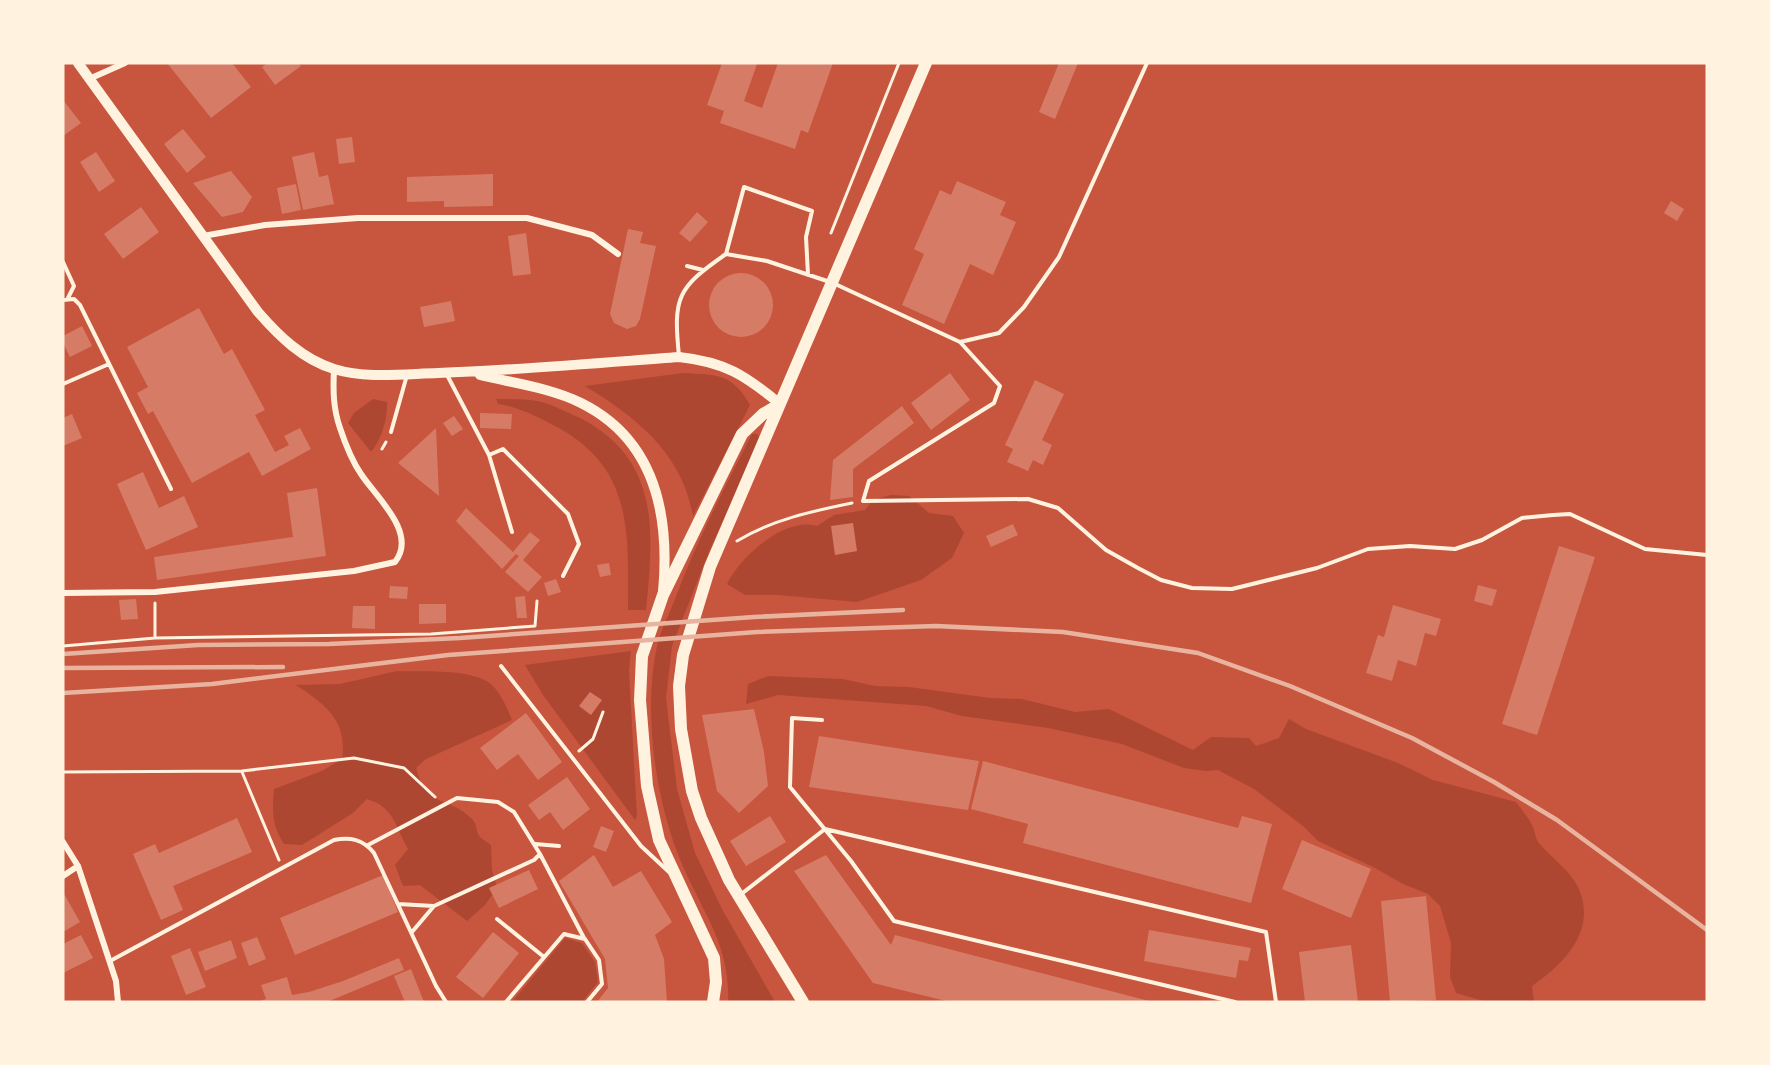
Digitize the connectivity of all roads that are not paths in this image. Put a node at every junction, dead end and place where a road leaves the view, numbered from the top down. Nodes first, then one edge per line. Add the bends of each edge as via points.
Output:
1 (78, 63) edge
2 (125, 63) edge
3 (926, 63) edge
4 (1146, 63) edge
5 (89, 79) junction
6 (202, 237) junction
7 (618, 254) dead end
8 (726, 254) junction
9 (63, 262) edge
10 (687, 266) dead end
11 (703, 270) junction
12 (808, 275) junction
13 (833, 283) junction
14 (68, 298) junction
15 (63, 300) edge
16 (960, 342) junction
17 (679, 357) junction
18 (109, 364) junction
19 (334, 369) junction
20 (468, 372) junction
21 (446, 373) junction
22 (408, 374) junction
23 (63, 384) edge
24 (780, 404) junction
25 (391, 432) dead end
26 (489, 455) junction
27 (171, 489) dead end
28 (512, 532) dead end
29 (1707, 555) edge
30 (563, 576) dead end
31 (63, 593) edge
32 (663, 595) junction
33 (501, 666) dead end
34 (822, 720) dead end
35 (825, 829) junction
36 (63, 842) edge
37 (535, 844) junction
38 (368, 845) junction
39 (559, 846) dead end
40 (540, 854) junction
41 (78, 866) junction
42 (63, 876) edge
43 (676, 878) junction
44 (739, 896) junction
45 (398, 904) junction
46 (434, 906) junction
47 (497, 919) dead end
48 (412, 932) junction
49 (585, 939) junction
50 (544, 957) junction
51 (110, 961) junction
52 (118, 1002) edge
53 (446, 1002) edge
54 (506, 1002) edge
55 (587, 1002) edge
56 (713, 1002) edge
57 (803, 1002) edge
58 (1235, 1002) edge
59 (1276, 1002) edge

1 - 5 main road
2 - 5 street
3 - 13 highway
4 - 16 lane via 1059,257 1024,307 999,333
5 - 6 main road
6 - 7 street via 265,225 358,218 527,218 592,235
6 - 19 main road via 274,330 306,356
8 - 11 lane
8 - 12 lane via 767,261
8 - 12 lane via 744,187 812,211 806,237
9 - 14 lane via 74,286
10 - 11 lane
11 - 17 lane via 683,288 678,303 675,322
12 - 13 lane
13 - 16 lane
13 - 24 highway
14 - 15 lane
14 - 18 lane via 80,305
16 - 29 lane via 1000,386 994,403 869,481 863,501 1028,499 1058,508 1106,550 1138,568 1161,580 1192,588 1232,588 1317,568 1368,549 1455,549 1482,540 1522,518 1553,515 1570,514 1645,549
17 - 20 main road
17 - 24 main road via 711,360 739,373
18 - 23 lane
18 - 27 lane
19 - 22 main road
19 - 31 street via 332,397 339,427 360,473 396,525 402,542 398,558 390,565 155,592
20 - 21 main road
20 - 32 main road via 581,403 620,430 637,449 654,485 661,520
21 - 22 main road
21 - 26 lane
22 - 25 lane
24 - 32 highway via 742,434
24 - 44 highway via 716,554 683,656 679,686 681,729 692,791 714,851
26 - 28 lane
26 - 30 lane via 503,449 568,514 579,544
32 - 43 highway via 642,656 640,700 647,786 659,840
33 - 43 lane via 642,846
34 - 35 lane via 792,718 790,787
35 - 44 lane
35 - 58 lane via 894,921
35 - 59 lane via 1266,932
36 - 41 street
37 - 38 lane via 514,812 498,802 457,798
37 - 39 lane
37 - 40 lane
38 - 45 lane
38 - 51 lane via 348,837 334,840
40 - 46 lane
40 - 49 lane
41 - 42 street
41 - 51 street
43 - 56 highway via 714,958
44 - 57 highway
45 - 46 lane
45 - 48 lane
46 - 48 lane
47 - 50 lane
48 - 53 lane
49 - 50 lane via 564,934
49 - 55 lane via 599,960 602,984
50 - 54 lane
51 - 52 street

